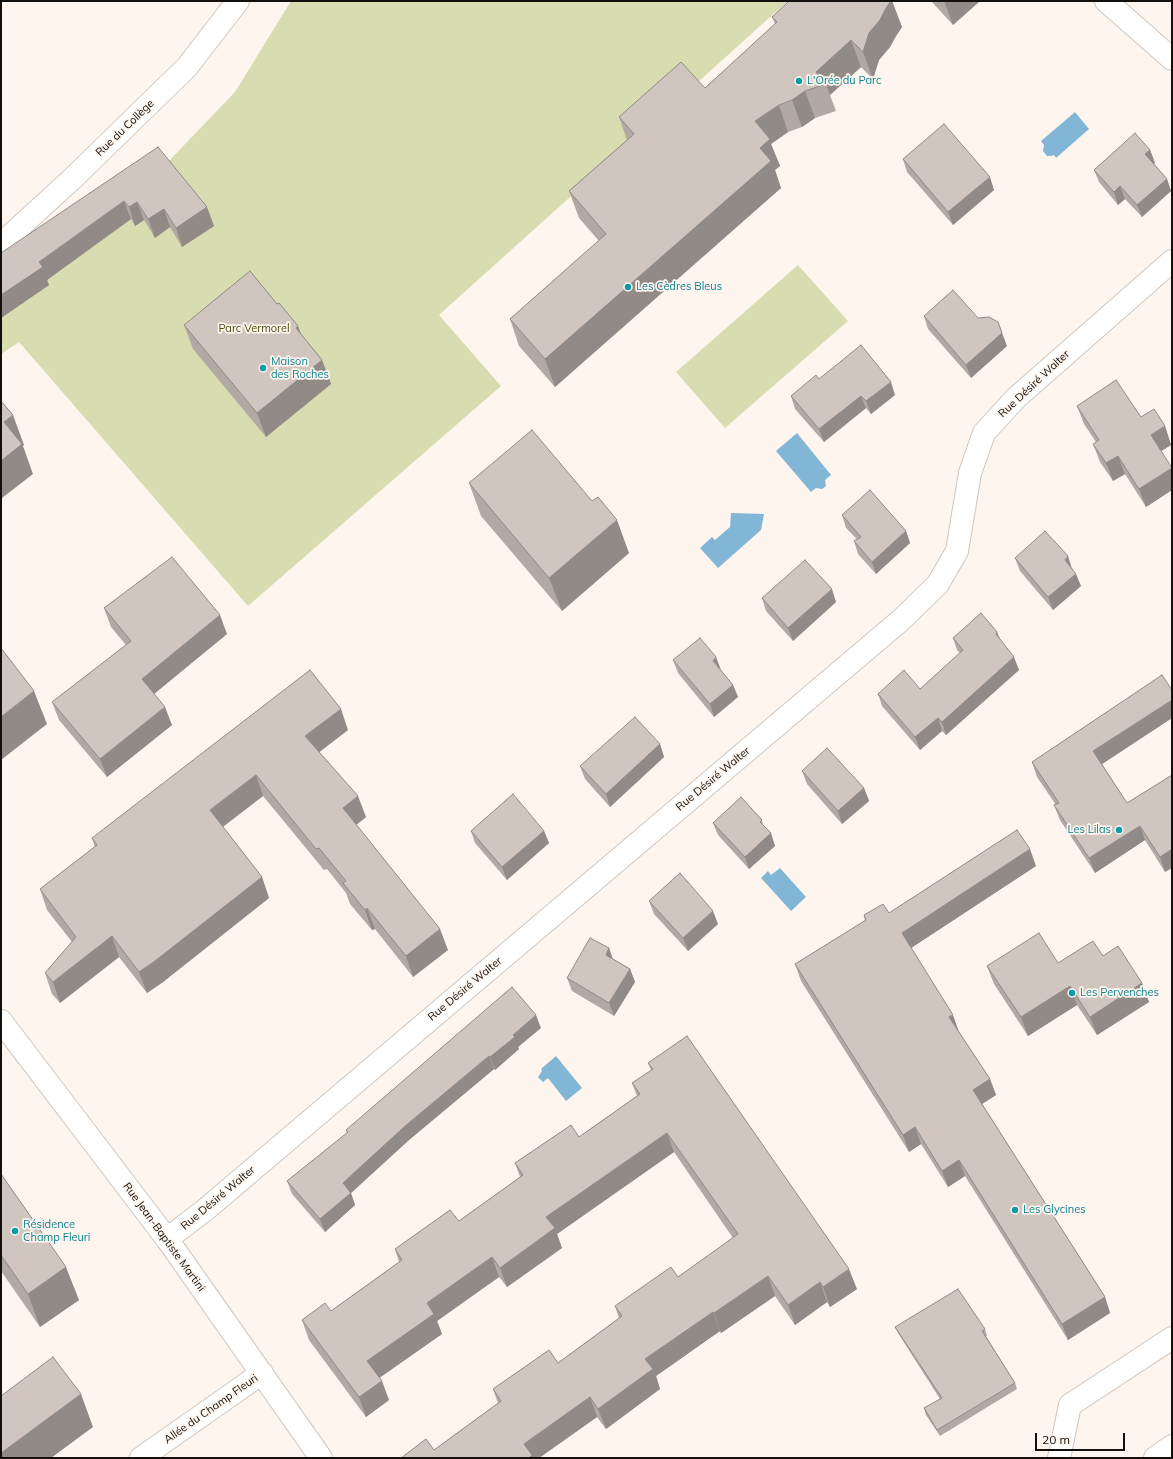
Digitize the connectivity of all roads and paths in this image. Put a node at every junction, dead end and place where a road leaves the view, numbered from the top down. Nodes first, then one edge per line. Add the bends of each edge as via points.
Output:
1 (238, 1) edge
2 (1106, 1) edge
3 (1172, 59) edge
4 (1, 244) edge
5 (1172, 261) edge
6 (1, 1021) edge
7 (167, 1240) junction
8 (1172, 1338) edge
9 (262, 1374) junction
10 (1172, 1446) edge
11 (1061, 1457) edge
12 (141, 1458) edge
13 (321, 1458) edge
14 (1155, 1458) edge

1 - 4 street, Rue du Collège via 188,67
2 - 3 street
5 - 7 street, Rue Désiré Walter via 1016,398 984,433 970,473 957,551 933,589 901,620
6 - 7 street, Rue Jean-Baptiste Martini
7 - 9 street, Rue Jean-Baptiste Martini
8 - 11 street via 1070,1405
9 - 12 street, Allée du Champ Fleuri
9 - 13 street, Rue Jean-Baptiste Martini
10 - 14 street

